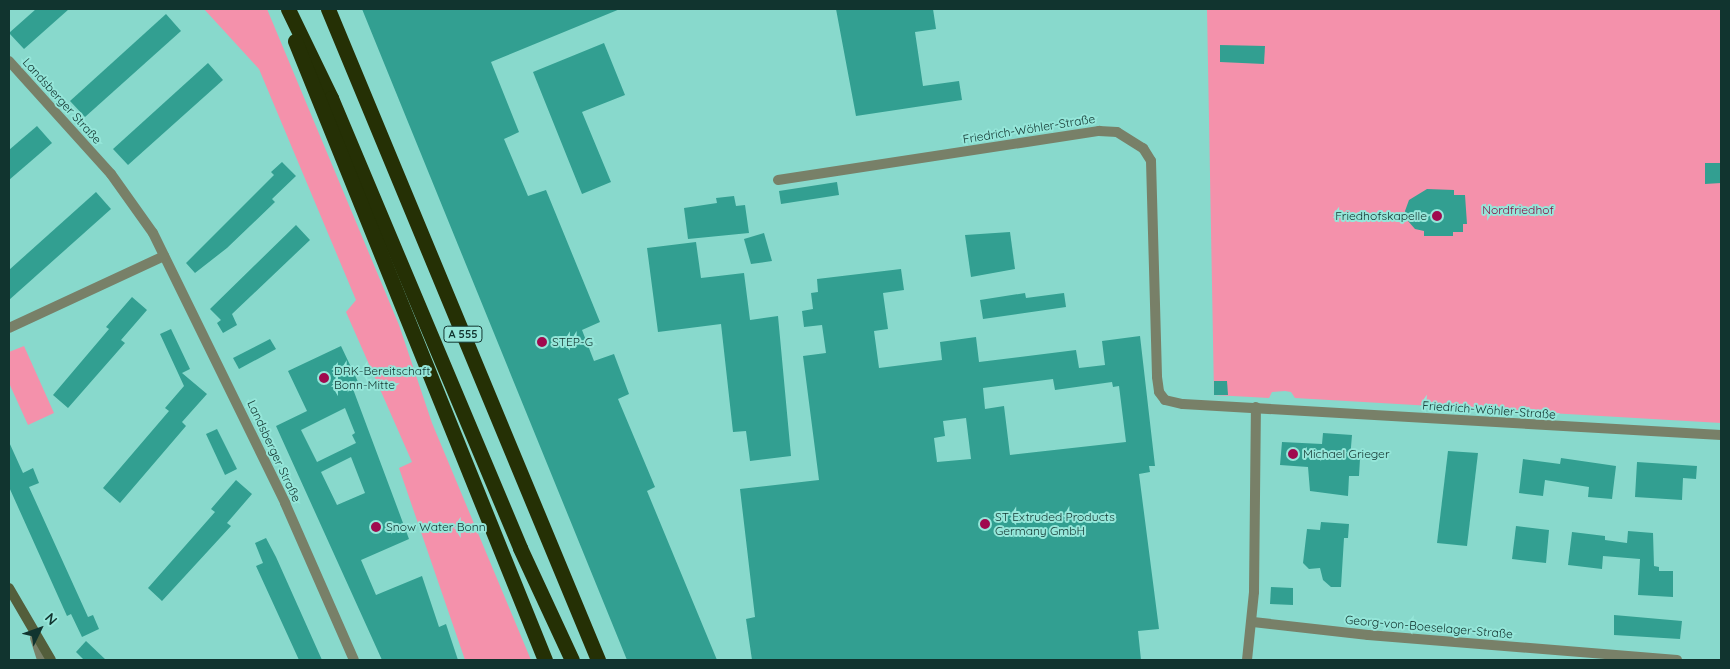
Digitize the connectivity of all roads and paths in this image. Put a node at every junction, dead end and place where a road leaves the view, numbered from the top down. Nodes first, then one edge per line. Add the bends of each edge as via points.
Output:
1 (328, 9) edge
2 (290, 13) edge
3 (9, 61) edge
4 (778, 180) dead end
5 (164, 256) junction
6 (9, 328) edge
7 (1256, 407) junction
8 (1721, 435) edge
9 (520, 548) junction
10 (9, 588) edge
11 (1253, 622) junction
12 (35, 638) junction
13 (1603, 657) edge
14 (42, 660) edge
15 (51, 660) edge
16 (354, 660) edge
17 (545, 660) edge
18 (562, 660) edge
19 (572, 660) edge
20 (598, 660) edge
21 (1247, 660) edge
22 (1677, 660) edge

1 - 20 highway, A 555
2 - 9 highway, A 555 via 330,98
2 - 17 highway via 297,52 412,327 455,444
3 - 5 street, Landsberger Straße via 111,174 139,210
4 - 7 street, Friedrich-Wöhler-Straße via 1098,131 1117,132 1132,138 1151,161 1154,178 1159,392 1173,403
5 - 6 street
5 - 16 street, Landsberger Straße via 285,503
7 - 8 street, Friedrich-Wöhler-Straße
7 - 11 street
9 - 18 highway via 526,572
9 - 19 highway, A 555
10 - 12 street
11 - 13 street, Georg-von-Boeselager-Straße
11 - 21 street
12 - 14 street
12 - 15 street
13 - 22 street, Georg-von-Boeselager-Straße

